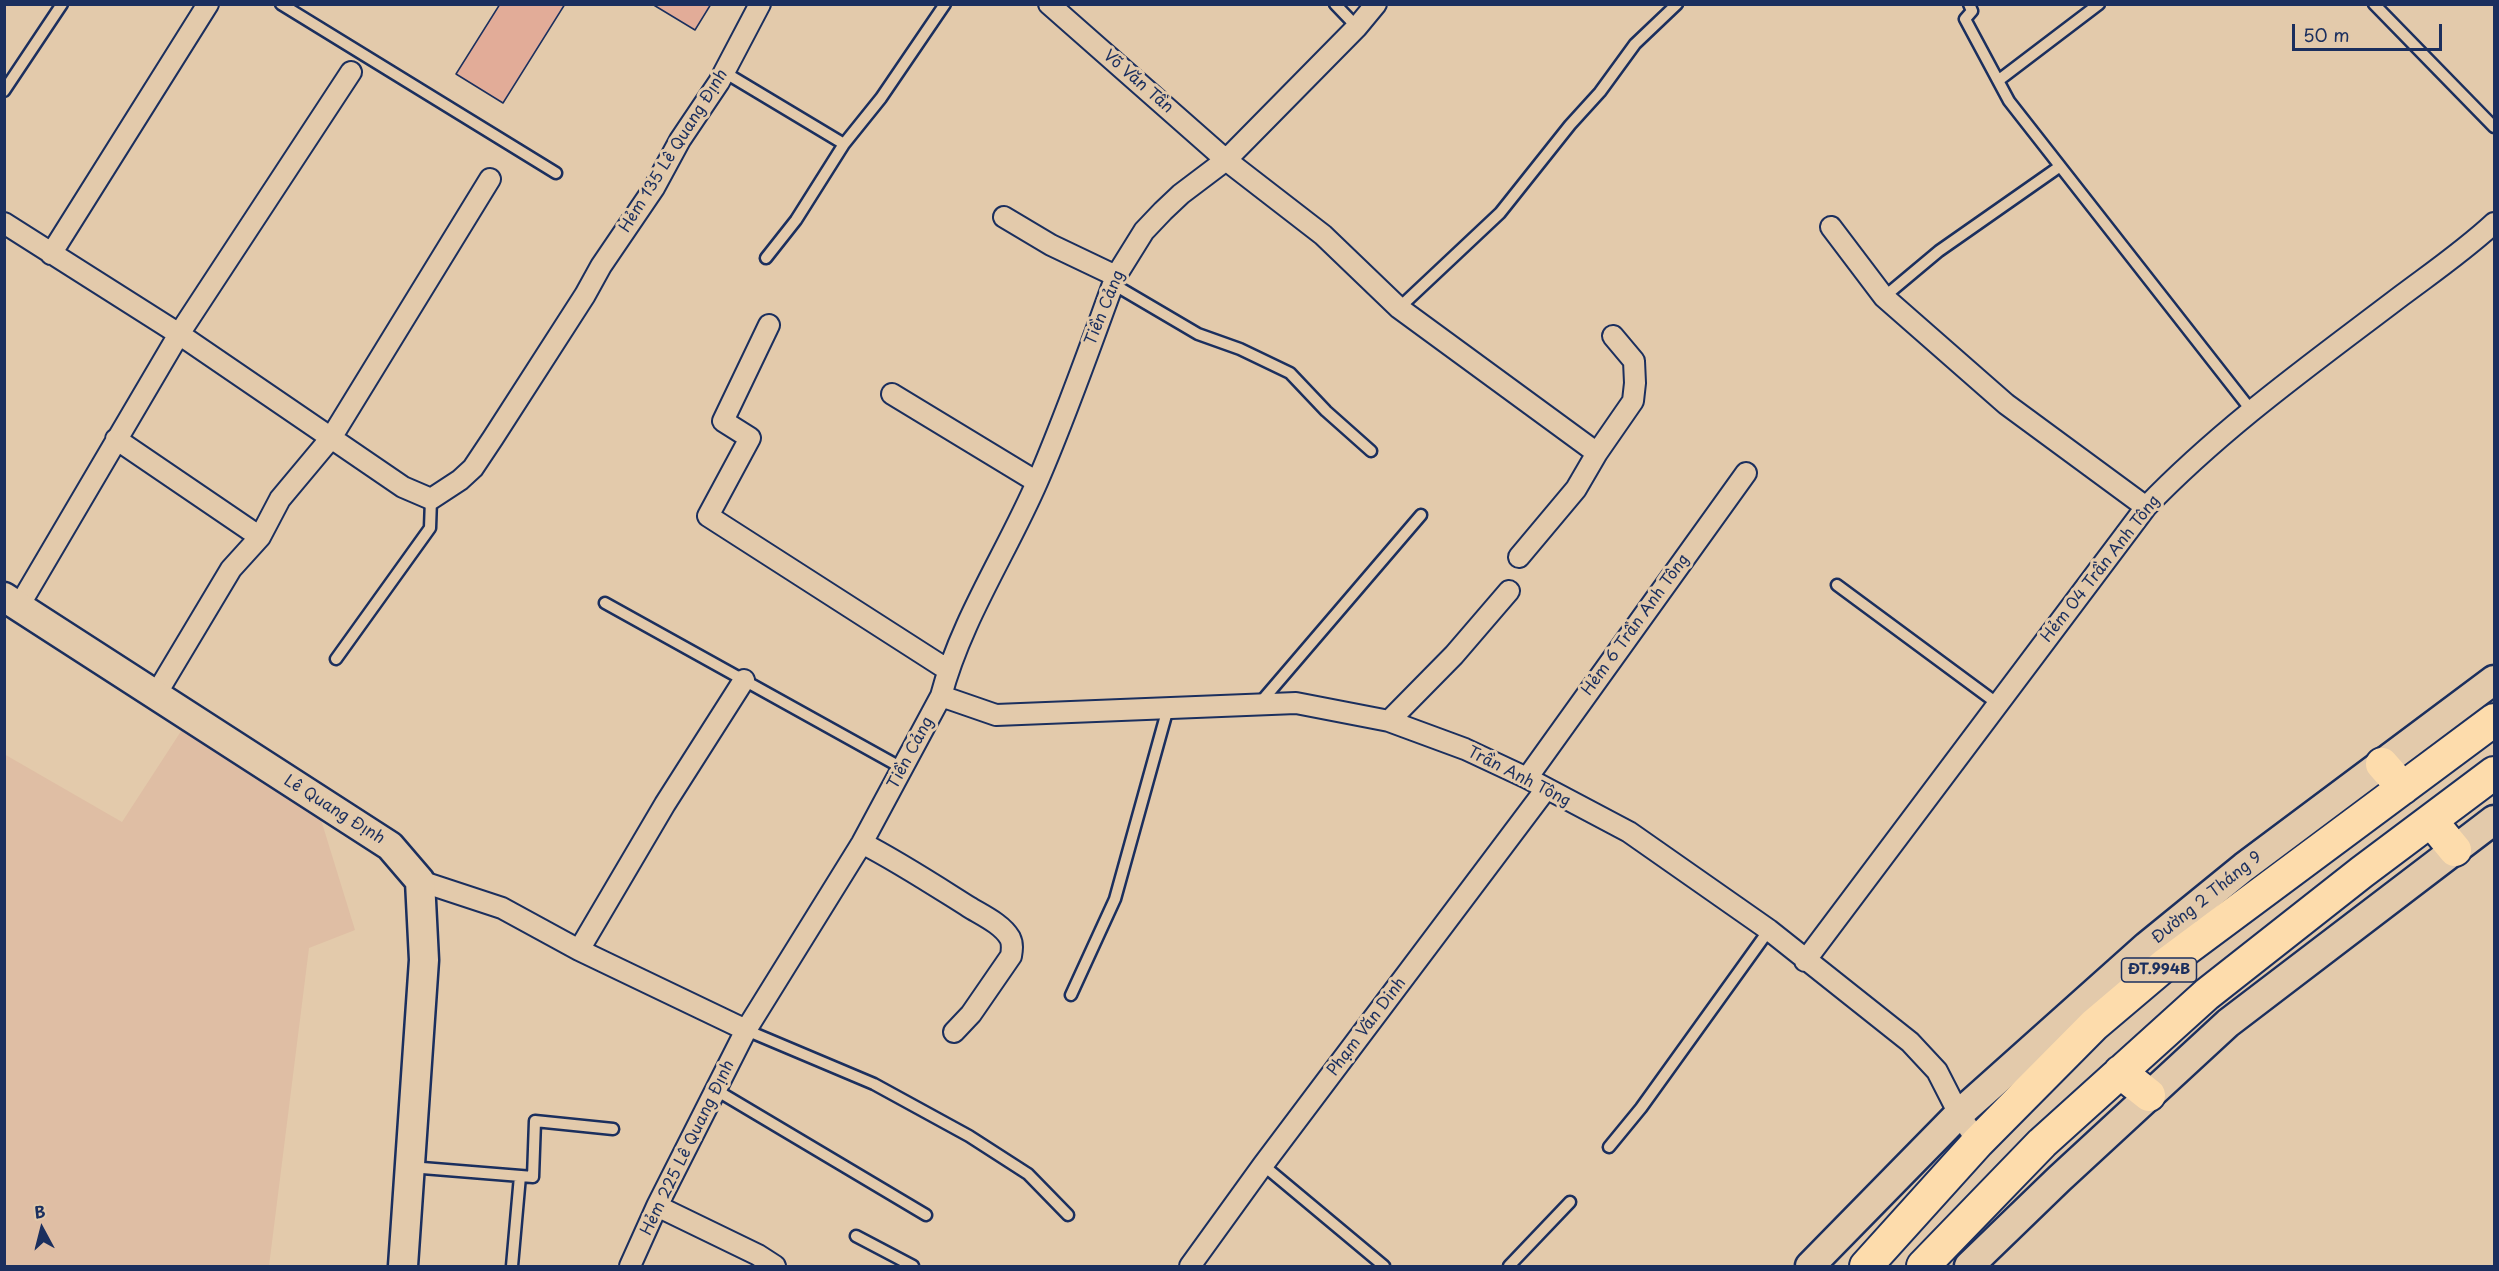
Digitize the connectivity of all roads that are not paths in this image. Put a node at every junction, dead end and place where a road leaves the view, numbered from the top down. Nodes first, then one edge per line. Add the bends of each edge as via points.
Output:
1 (62, 4) edge
2 (208, 4) edge
3 (281, 4) edge
4 (760, 4) edge
5 (945, 4) edge
6 (1049, 4) edge
7 (1335, 4) edge
8 (1376, 4) edge
9 (1677, 4) edge
10 (1969, 4) edge
11 (2099, 4) edge
12 (2374, 4) edge
13 (1357, 27) junction
14 (351, 72) dead end
15 (724, 72) junction
16 (1999, 80) junction
17 (4, 91) edge
18 (2494, 128) edge
19 (844, 144) junction
20 (1226, 160) junction
21 (2059, 167) junction
22 (556, 172) dead end
23 (490, 179) dead end
24 (1004, 217) dead end
25 (4, 223) edge
26 (2494, 223) edge
27 (1831, 227) dead end
28 (51, 254) junction
29 (766, 258) dead end
30 (1114, 280) junction
31 (1884, 297) junction
32 (1399, 308) junction
33 (769, 325) dead end
34 (180, 334) junction
35 (1613, 336) dead end
36 (892, 394) dead end
37 (2251, 410) junction
38 (331, 438) junction
39 (116, 439) junction
40 (1371, 451) dead end
41 (1597, 453) junction
42 (1746, 473) dead end
43 (1037, 482) junction
44 (431, 499) junction
45 (2146, 507) junction
46 (1420, 515) dead end
47 (260, 537) junction
48 (1519, 557) dead end
49 (1837, 585) dead end
50 (1509, 591) dead end
51 (12, 602) edge
52 (605, 603) dead end
53 (336, 659) dead end
54 (948, 670) junction
55 (744, 680) junction
56 (2494, 680) edge
57 (155, 696) junction
58 (941, 696) junction
59 (1260, 703) junction
60 (1998, 704) junction
61 (1167, 708) junction
62 (2494, 720) edge
63 (1389, 721) junction
64 (2382, 764) junction
65 (903, 768) junction
66 (2494, 773) edge
67 (1527, 778) junction
68 (2403, 788) junction
69 (1546, 789) junction
70 (2494, 820) edge
71 (2431, 821) junction
72 (862, 843) junction
73 (2455, 849) junction
74 (420, 881) junction
75 (1769, 930) junction
76 (579, 950) junction
77 (1805, 961) junction
78 (1071, 995) dead end
79 (2086, 1017) junction
80 (746, 1030) junction
81 (954, 1032) dead end
82 (2120, 1072) junction
83 (716, 1090) junction
84 (2149, 1095) junction
85 (1959, 1114) junction
86 (613, 1129) dead end
87 (1978, 1142) junction
88 (1609, 1147) dead end
89 (1263, 1165) junction
90 (410, 1167) junction
91 (520, 1176) junction
92 (1570, 1202) dead end
93 (657, 1206) junction
94 (926, 1215) dead end
95 (1068, 1215) dead end
96 (856, 1236) dead end
97 (403, 1266) edge
98 (512, 1266) edge
99 (630, 1266) edge
100 (775, 1266) edge
101 (913, 1266) edge
102 (1190, 1266) edge
103 (1383, 1266) edge
104 (1509, 1266) edge
105 (1810, 1266) edge
106 (1866, 1266) edge
107 (1923, 1266) edge
108 (1969, 1266) edge

1 - 17 lane
2 - 28 street
3 - 22 lane
4 - 15 street, Hẻm 135 Lê Quang Định
5 - 19 lane via 881,98
6 - 20 street, Võ Văn Tần
7 - 13 lane
8 - 13 street, Tiền Cảng
9 - 32 lane via 1635,44 1500,213
10 - 16 lane via 1972,11 1965,19
11 - 16 lane
12 - 18 lane
13 - 20 street, Tiền Cảng
14 - 34 street
15 - 19 lane
15 - 44 street, Hẻm 135 Lê Quang Định via 473,468
16 - 21 lane via 2009,100
19 - 29 lane via 796,220
20 - 30 street, Tiền Cảng via 1163,211 1140,237
20 - 32 street, Võ Văn Tần via 1323,235
21 - 31 lane via 1939,251
21 - 37 lane
23 - 38 street
24 - 30 street
25 - 28 street
26 - 37 street, Hẻm 04 Trần Anh Tông via 2462,252
27 - 31 street
28 - 34 street
30 - 40 lane via 1198,334 1290,373
30 - 43 street, Tiền Cảng
31 - 45 street via 2006,404
32 - 41 street, Võ Văn Tần
33 - 54 street via 723,421 750,438 708,516
34 - 38 street
34 - 39 street
35 - 41 street via 1634,361 1633,401
36 - 43 street
37 - 45 street, Hẻm 04 Trần Anh Tông via 2174,477
38 - 44 street via 403,487
38 - 47 street via 280,499
39 - 47 street
39 - 51 street
41 - 48 street via 1576,489
42 - 67 street, Hẻm 6 Trần Anh Tông
43 - 54 street, Tiền Cảng
44 - 53 lane via 430,528
45 - 60 street, Hẻm 04 Trần Anh Tông
46 - 59 lane
47 - 57 street via 231,569
49 - 60 lane
50 - 63 street
51 - 57 main road, Lê Quang Định
52 - 55 lane
54 - 58 street, Tiền Cảng
55 - 65 lane
55 - 76 street
56 - 64 main road, Đường 2 Tháng 9 / ĐT.994B
57 - 74 main road, Lê Quang Định via 390,846
58 - 61 street, Trần Anh Tông via 996,715
58 - 65 street, Tiền Cảng
59 - 61 street, Trần Anh Tông
59 - 63 street, Trần Anh Tông via 1296,703
60 - 77 street, Hẻm 04 Trần Anh Tông
61 - 78 lane via 1115,899
62 - 68 main road, Đường 2 Tháng 9 / ĐT.994B
63 - 67 street, Trần Anh Tông via 1465,749
64 - 68 main road
64 - 79 main road, Đường 2 Tháng 9 / ĐT.994B via 2244,867 2147,946
65 - 72 street, Tiền Cảng
66 - 71 main road, ĐT.994B
67 - 69 street, Trần Anh Tông
68 - 79 main road, Đường 2 Tháng 9 / ĐT.994B via 2175,957
69 - 75 street, Trần Anh Tông via 1629,832
69 - 89 street, Phạm Văn Dinh
70 - 73 main road
71 - 73 main road
71 - 82 main road, ĐT.994B via 2207,994
72 - 80 street, Tiền Cảng
72 - 81 street via 968,906 1010,938 1011,956
73 - 84 main road via 2228,1023
74 - 76 street via 502,908
74 - 90 main road via 424,960
75 - 77 street, Trần Anh Tông
75 - 88 lane
76 - 80 street
77 - 85 street, Trần Anh Tông via 1910,1042 1936,1071
79 - 85 main road, Đường 2 Tháng 9 / ĐT.994B
79 - 87 main road, Đường 2 Tháng 9 / ĐT.994B
80 - 83 street, Hẻm 225 Lê Quang Định
80 - 95 lane via 874,1084 969,1136 1028,1174
82 - 84 main road
82 - 107 main road, ĐT.994B via 2042,1143
83 - 93 street, Hẻm 225 Lê Quang Định
83 - 94 lane
84 - 108 main road
85 - 87 street, Trần Anh Tông
85 - 105 main road, Đường 2 Tháng 9 / ĐT.994B
86 - 91 lane via 535,1121 533,1177
87 - 106 main road, Đường 2 Tháng 9 / ĐT.994B
89 - 102 street, Phạm Văn Dinh
89 - 103 lane
90 - 91 lane
90 - 97 main road
91 - 98 lane
92 - 104 lane
93 - 99 street, Hẻm 225 Lê Quang Định
93 - 100 street
96 - 101 lane

